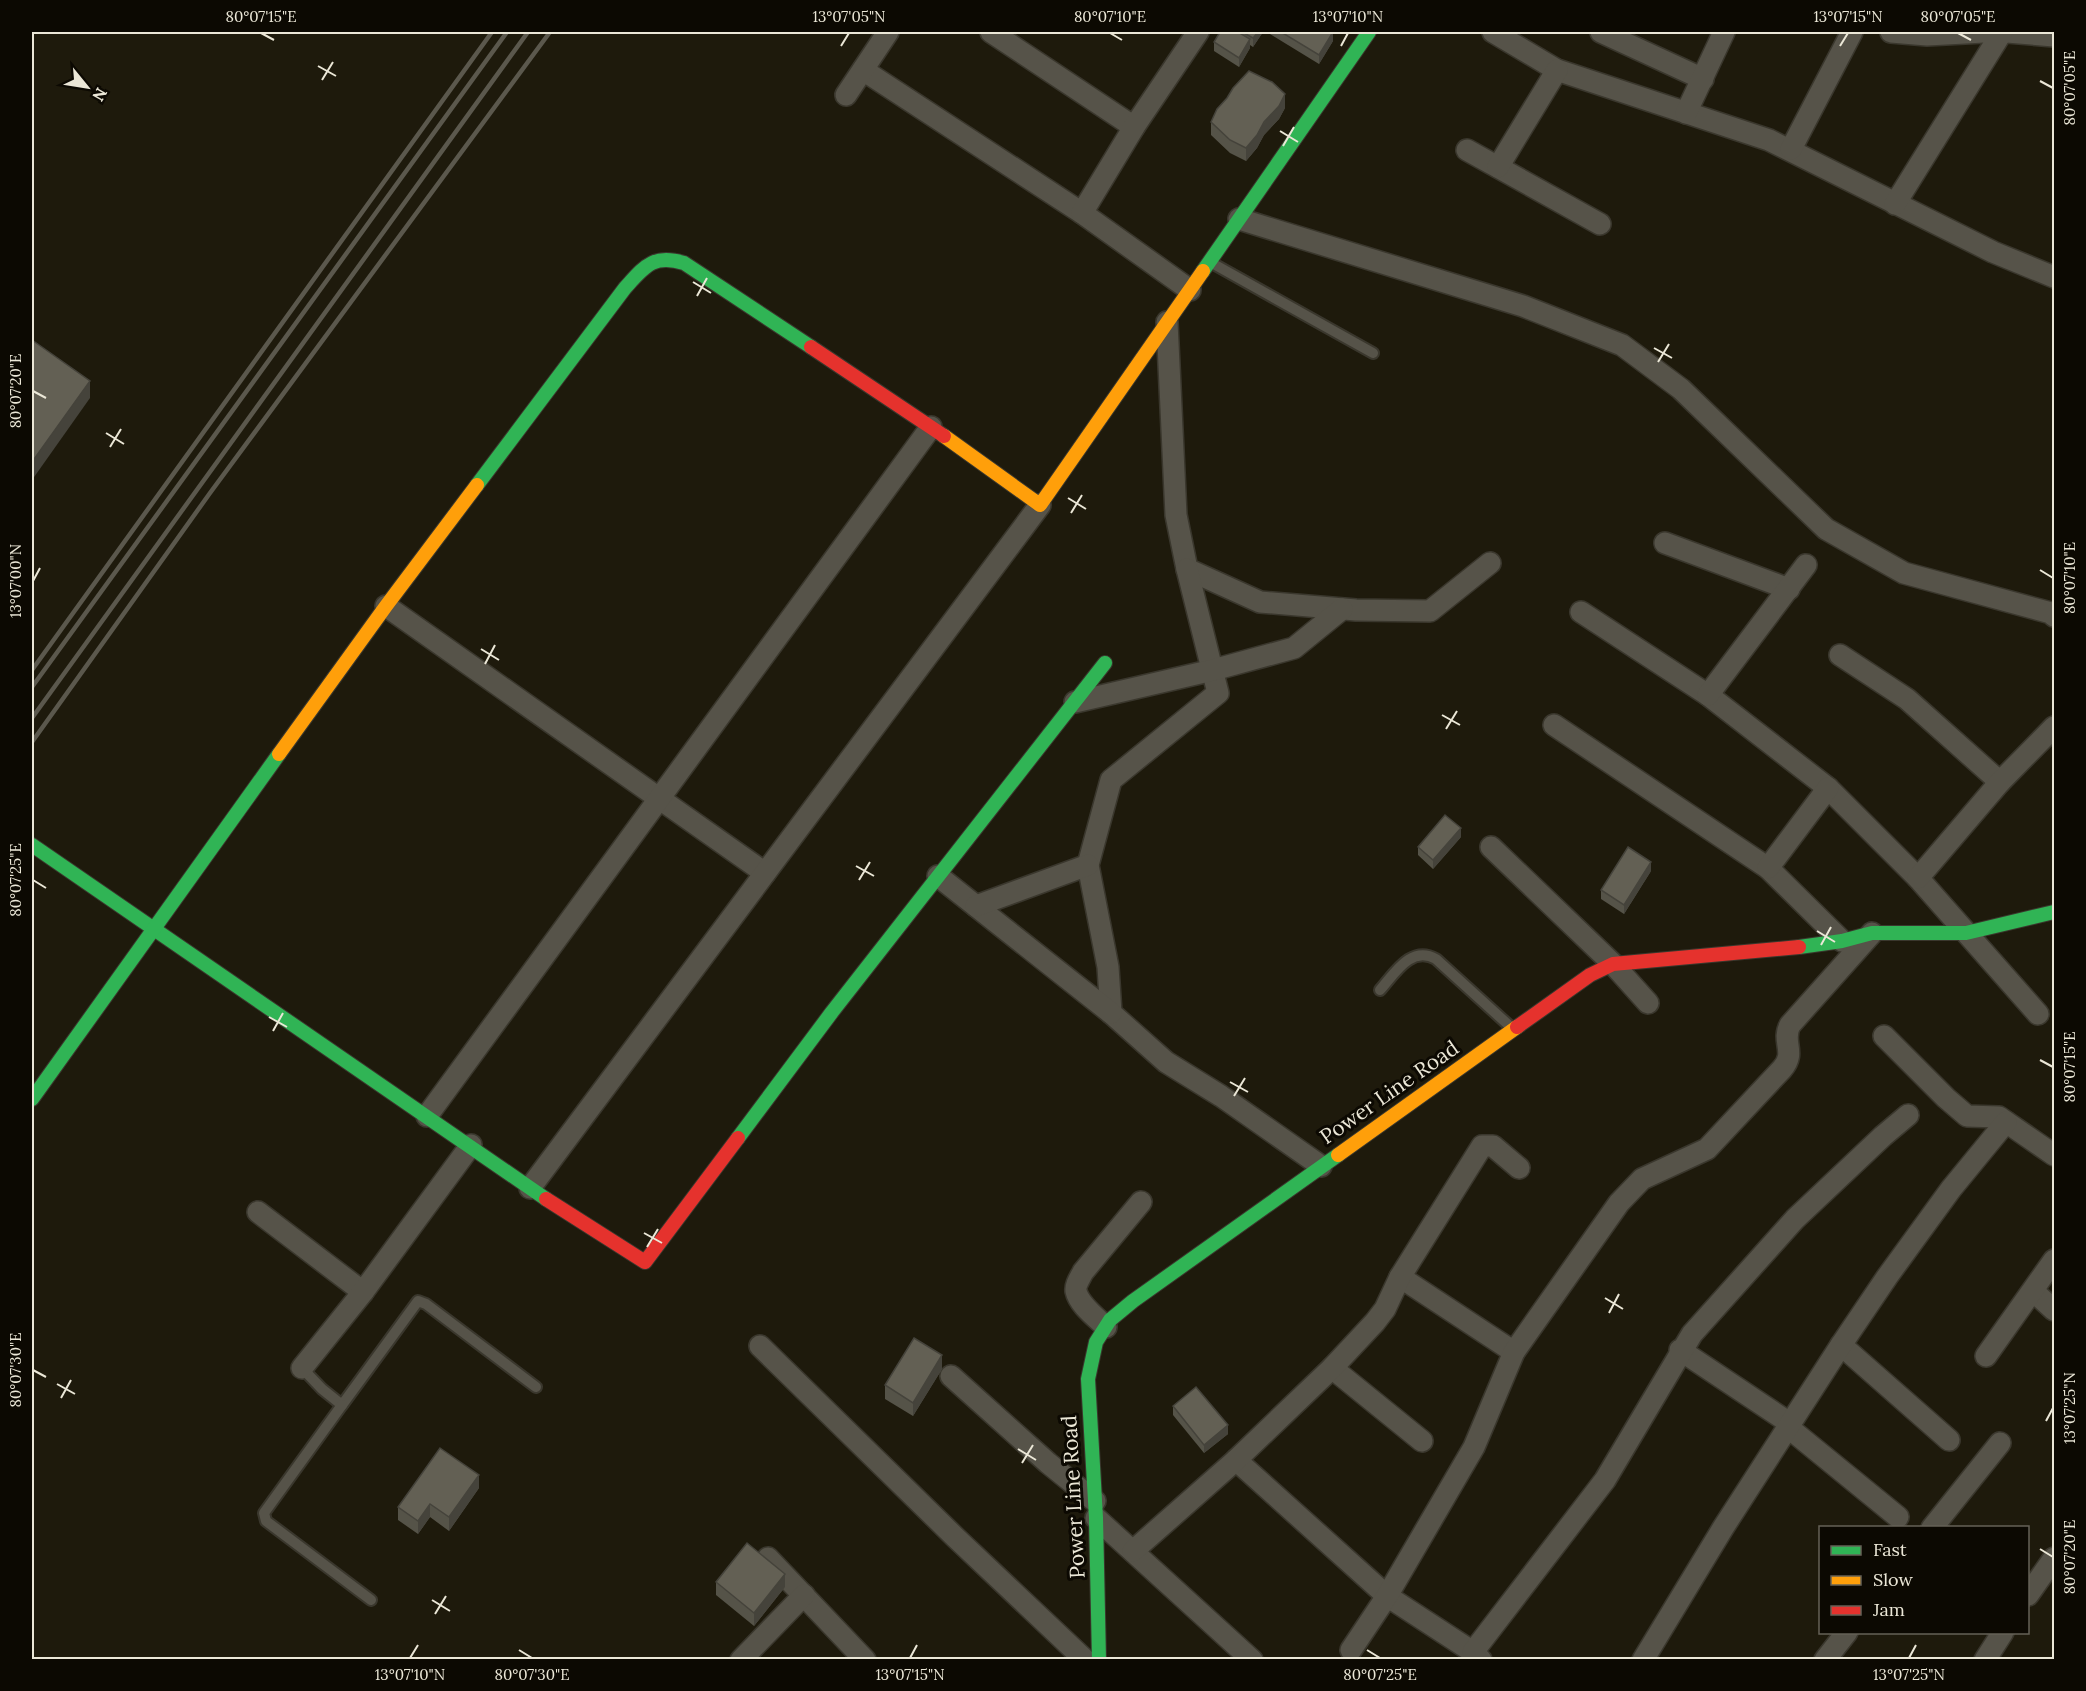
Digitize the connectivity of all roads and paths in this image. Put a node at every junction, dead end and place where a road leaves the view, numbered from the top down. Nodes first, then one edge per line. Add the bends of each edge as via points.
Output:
1 (888, 32) edge
2 (991, 32) edge
3 (1198, 32) edge
4 (1369, 32) edge
5 (1493, 32) edge
6 (1601, 32) edge
7 (1724, 32) edge
8 (1852, 32) edge
9 (1891, 32) edge
10 (1984, 32) edge
11 (2002, 32) edge
12 (2007, 32) edge
13 (2055, 36) edge
14 (863, 70) junction
15 (1557, 70) junction
16 (1703, 79) junction
17 (846, 95) dead end
18 (1686, 113) junction
19 (1134, 127) junction
20 (1791, 149) junction
21 (1467, 150) dead end
22 (1497, 167) junction
23 (1895, 204) junction
24 (1082, 213) junction
25 (1239, 219) junction
26 (1600, 224) dead end
27 (1209, 262) junction
28 (2055, 277) edge
29 (1190, 290) junction
30 (1167, 322) junction
31 (1373, 353) dead end
32 (931, 427) junction
33 (1040, 505) junction
34 (1665, 543) dead end
35 (1490, 562) dead end
36 (1806, 565) dead end
37 (1187, 569) junction
38 (1789, 589) junction
39 (386, 606) junction
40 (1342, 609) junction
41 (1581, 612) dead end
42 (2055, 616) edge
43 (1840, 655) dead end
44 (1105, 663) dead end
45 (1213, 670) junction
46 (1708, 695) junction
47 (1075, 702) junction
48 (1554, 725) dead end
49 (2055, 727) edge
50 (2000, 782) junction
51 (1828, 788) junction
52 (659, 799) junction
53 (32, 845) edge
54 (1491, 847) dead end
55 (1088, 865) junction
56 (1768, 868) junction
57 (765, 873) junction
58 (938, 876) junction
59 (1918, 878) junction
60 (976, 906) junction
61 (2055, 912) edge
62 (154, 929) junction
63 (1872, 933) junction
64 (1966, 933) junction
65 (1842, 941) junction
66 (1613, 964) junction
67 (1380, 990) dead end
68 (1648, 1003) dead end
69 (1111, 1013) junction
70 (2038, 1014) dead end
71 (1514, 1030) junction
72 (1884, 1036) dead end
73 (32, 1099) edge
74 (1908, 1115) dead end
75 (427, 1116) junction
76 (2006, 1122) junction
77 (471, 1145) junction
78 (2055, 1155) edge
79 (1321, 1166) junction
80 (1519, 1168) dead end
81 (530, 1188) junction
82 (1141, 1202) dead end
83 (258, 1212) dead end
84 (2055, 1260) edge
85 (1400, 1277) junction
86 (2033, 1291) junction
87 (363, 1292) junction
88 (2055, 1310) edge
89 (1106, 1326) junction
90 (1841, 1345) junction
91 (760, 1346) dead end
92 (1680, 1350) junction
93 (1514, 1352) junction
94 (1986, 1356) dead end
95 (302, 1368) joint
96 (1332, 1368) junction
97 (951, 1376) dead end
98 (536, 1387) dead end
99 (342, 1404) junction
100 (1790, 1426) junction
101 (1949, 1440) dead end
102 (1422, 1441) dead end
103 (2000, 1443) dead end
104 (1236, 1460) junction
105 (1096, 1510) junction
106 (1898, 1517) dead end
107 (1933, 1526) edge
108 (1133, 1551) junction
109 (768, 1558) edge
110 (2055, 1558) edge
111 (2029, 1594) edge
112 (804, 1595) junction
113 (1387, 1596) junction
114 (371, 1600) dead end
115 (1845, 1634) edge
116 (2002, 1634) edge
117 (1351, 1650) dead end
118 (1477, 1656) edge
119 (741, 1659) edge
120 (865, 1659) edge
121 (1085, 1659) edge
122 (1099, 1659) edge
123 (1252, 1659) edge
124 (1643, 1659) edge
125 (1825, 1659) edge
126 (1985, 1659) edge

1 - 14 street
2 - 19 street
3 - 19 street
4 - 25 street
5 - 15 street
6 - 16 street
7 - 16 street
8 - 20 street
9 - 10 street
11 - 23 street
12 - 13 street
14 - 17 street
14 - 24 street
15 - 18 street
15 - 22 street
16 - 18 street
18 - 20 street
19 - 24 street
20 - 23 street
21 - 22 street
22 - 26 street
23 - 28 street
24 - 29 street
25 - 27 street
25 - 42 street via 1523,306 1622,345 1681,389 1826,529 1904,573
27 - 29 street
27 - 31 lane
29 - 30 street
30 - 33 street
30 - 37 street via 1176,515
32 - 33 street
32 - 39 street via 684,263 667,257 657,259 625,288
32 - 52 street
33 - 57 street
34 - 38 street
35 - 40 street via 1430,611
36 - 38 street
37 - 40 street via 1260,602
37 - 45 street
38 - 46 street
39 - 52 street
39 - 62 street
40 - 45 street via 1294,648
41 - 46 street
43 - 50 street via 1907,699
44 - 47 street
45 - 47 street
45 - 55 street via 1218,693 1111,780
46 - 51 street
47 - 58 street
48 - 56 street
49 - 50 street
50 - 59 street
51 - 56 street
51 - 59 street
52 - 57 street
52 - 75 street
53 - 62 street
54 - 66 street
55 - 60 street
55 - 69 street via 1108,967
56 - 65 street
57 - 81 street
58 - 60 street
58 - 81 street via 645,1262
59 - 64 street
60 - 69 street
61 - 64 street, Power Line Road
62 - 73 street
62 - 75 street
63 - 64 street, Power Line Road
63 - 65 street, Power Line Road
63 - 93 street via 1790,1025 1786,1035 1790,1053 1787,1064 1707,1149 1642,1179 1631,1189
64 - 70 street
65 - 66 street, Power Line Road
66 - 68 street
66 - 71 street, Power Line Road via 1590,975
67 - 71 lane via 1404,962 1425,955 1436,959
69 - 79 street via 1166,1062
71 - 79 street, Power Line Road
72 - 76 street via 1962,1112 1974,1118 1999,1117
74 - 92 street via 1795,1219
75 - 77 street
76 - 78 street
76 - 90 street via 1945,1197
77 - 81 street
77 - 87 street
79 - 89 street, Power Line Road via 1133,1301
80 - 85 street via 1493,1146 1482,1146
82 - 89 street via 1083,1272 1077,1285 1081,1302
83 - 87 street
84 - 86 street
85 - 93 street
85 - 96 street via 1385,1309
86 - 88 street
86 - 94 street
87 - 95 street
89 - 105 street, Power Line Road via 1096,1342 1088,1379
90 - 100 street
90 - 101 street
91 - 121 street
92 - 100 street
92 - 118 street via 1605,1480
93 - 113 street via 1474,1447
95 - 99 lane
96 - 102 street
96 - 104 street
97 - 105 street
98 - 99 lane via 418,1301
99 - 114 lane via 264,1513 266,1521
100 - 106 street
100 - 124 street
103 - 107 street
104 - 108 street
104 - 113 street
105 - 108 street
105 - 122 street, Power Line Road
108 - 123 street
109 - 112 street
110 - 111 street
112 - 119 street
112 - 120 street
113 - 117 street
113 - 118 street
115 - 125 street
116 - 126 street

